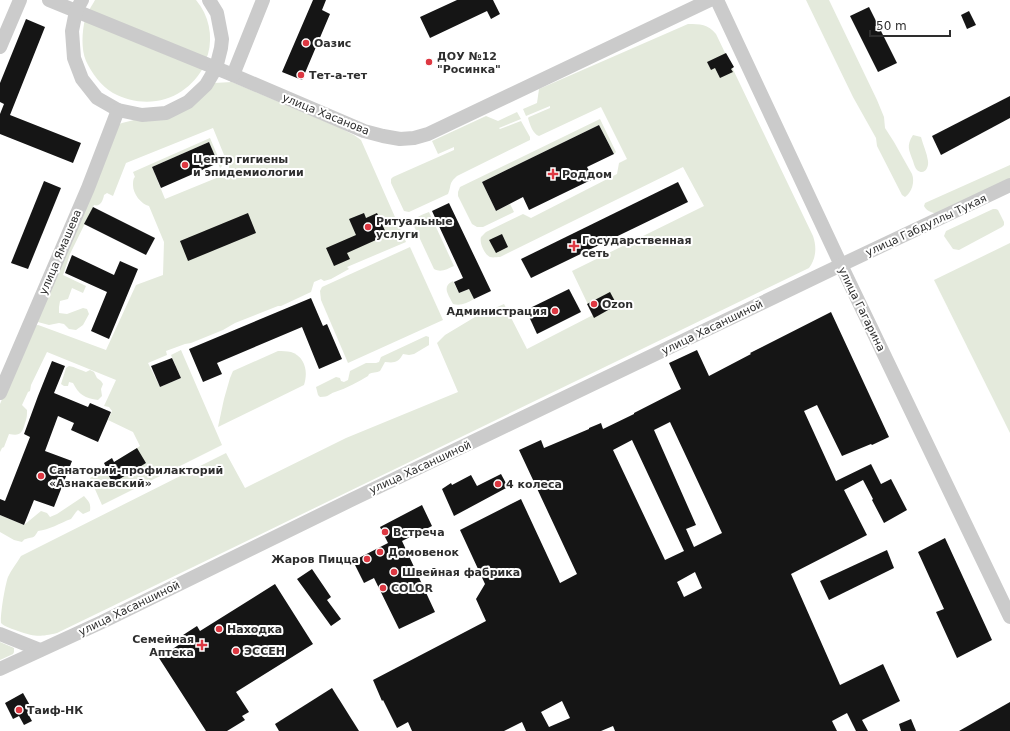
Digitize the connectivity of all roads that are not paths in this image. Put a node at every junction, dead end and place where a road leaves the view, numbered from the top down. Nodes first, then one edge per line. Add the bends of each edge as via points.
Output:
1 (20, 0) edge
2 (49, 0) edge
3 (209, 0) edge
4 (263, 0) edge
5 (710, 0) edge
6 (717, 0) edge
7 (79, 6) edge
8 (0, 47) edge
9 (216, 68) junction
10 (233, 75) junction
11 (118, 110) junction
12 (1010, 185) edge
13 (841, 265) junction
14 (0, 393) edge
15 (1010, 617) edge
16 (0, 634) edge
17 (40, 650) junction
18 (0, 669) edge

1 - 8 street
2 - 7 street, улица Хасанова
3 - 9 street via 217,13 222,39
4 - 10 street
5 - 10 street, улица Хасанова via 435,131 414,138 394,138 364,131
6 - 13 street, улица Гагарина
7 - 9 street, улица Хасанова
7 - 11 street via 72,31 74,58 82,79 97,98
9 - 10 street, улица Хасанова
9 - 11 street via 206,85 188,102 166,113 142,115
11 - 14 street, улица Ямашева via 88,188
12 - 13 street, улица Габдуллы Тукая
13 - 15 street, улица Гагарина
13 - 17 street, улица Хасаншиной
16 - 17 street
17 - 18 street, улица Хасаншиной

